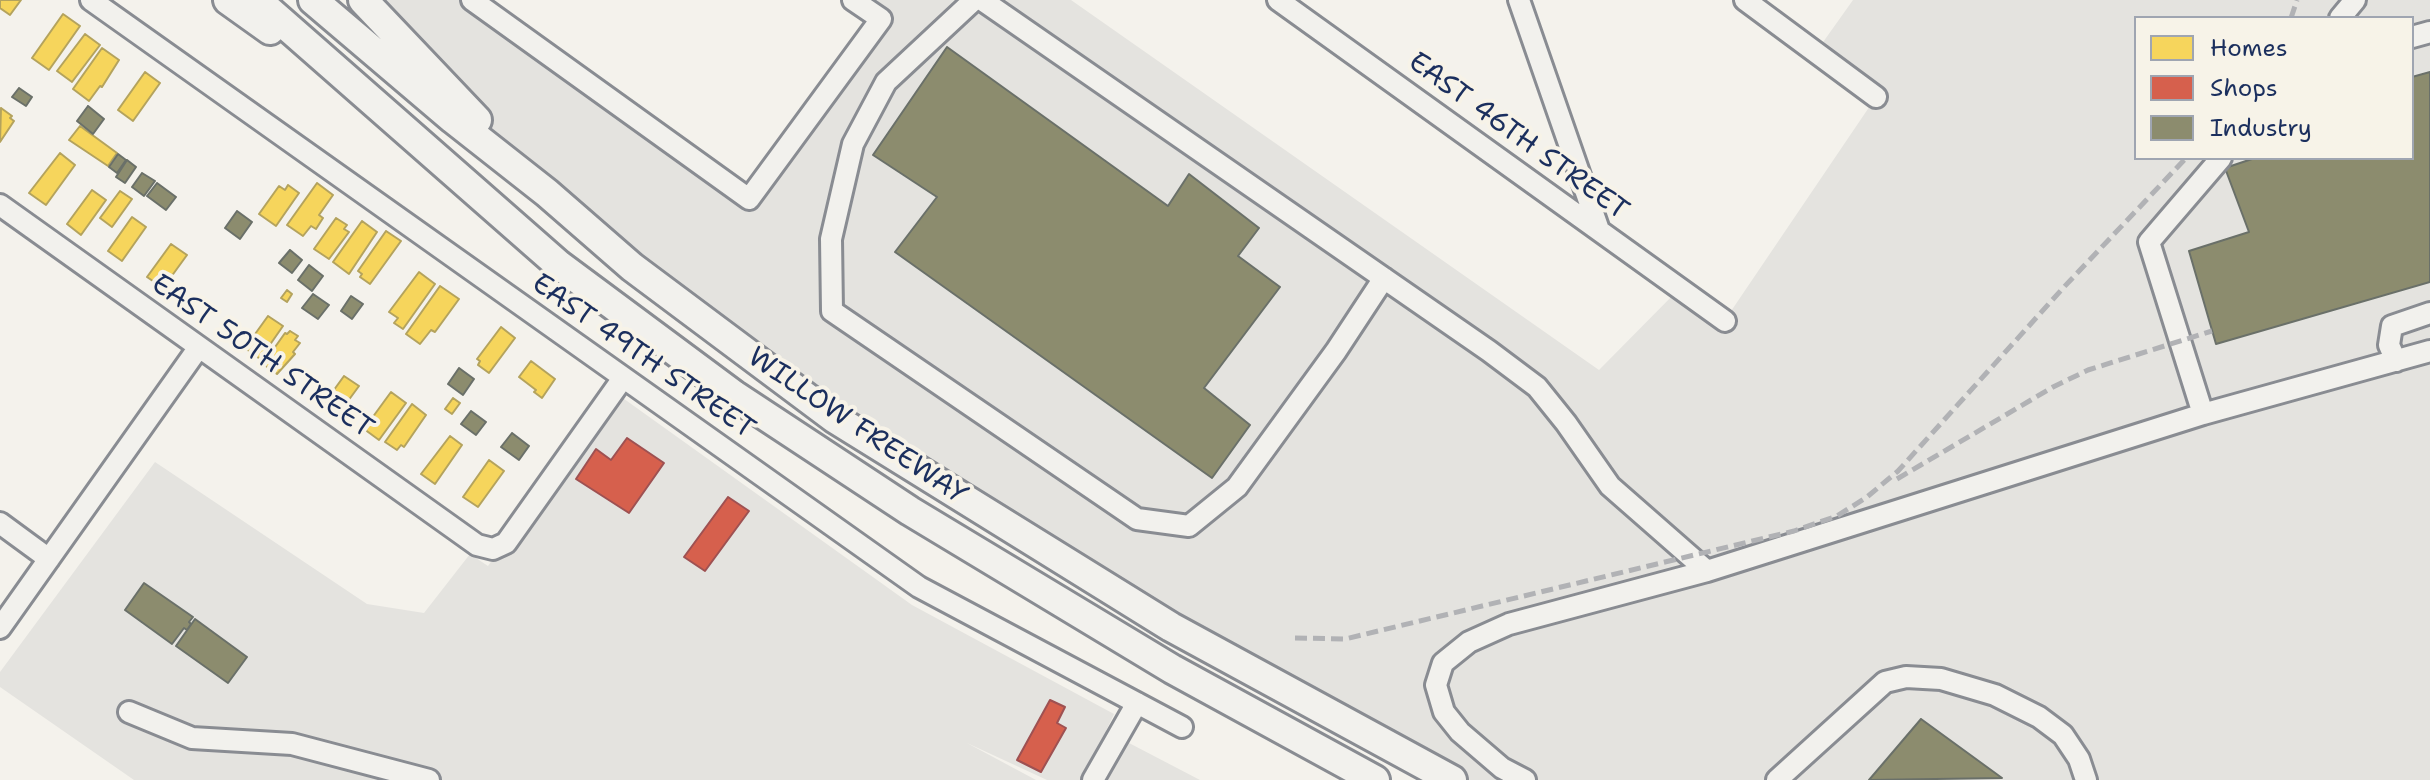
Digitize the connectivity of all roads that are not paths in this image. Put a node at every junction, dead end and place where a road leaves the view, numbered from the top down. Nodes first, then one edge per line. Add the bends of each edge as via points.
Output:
1 (91, 0) edge
2 (228, 0) edge
3 (257, 0) edge
4 (313, 0) edge
5 (363, 0) edge
6 (472, 0) edge
7 (853, 0) edge
8 (974, 0) edge
9 (982, 0) edge
10 (1278, 0) edge
11 (1519, 0) edge
12 (1745, 0) edge
13 (2355, 0) edge
14 (2342, 16) edge
15 (1876, 97) dead end
16 (380, 108) junction
17 (2219, 160) edge
18 (547, 193) junction
19 (0, 205) edge
20 (1599, 230) junction
21 (1384, 278) junction
22 (2430, 313) edge
23 (1725, 321) dead end
24 (199, 347) junction
25 (2430, 351) edge
26 (2396, 361) junction
27 (623, 378) junction
28 (2203, 414) junction
29 (0, 523) edge
30 (49, 559) junction
31 (1707, 571) junction
32 (0, 628) edge
33 (1137, 703) junction
34 (129, 712) dead end
35 (1182, 727) dead end
36 (429, 780) edge
37 (1093, 780) edge
38 (1375, 780) edge
39 (1452, 780) edge
40 (1525, 780) edge
41 (1777, 780) edge
42 (2086, 780) edge

1 - 27 street, EAST 49TH STREET
2 - 16 highway
3 - 16 highway, WILLOW FREEWAY
4 - 18 highway, WILLOW FREEWAY
5 - 18 highway
6 - 7 street via 749,199 881,19
8 - 21 street via 886,82 853,144 831,239 832,311 1137,519 1189,526 1237,487
9 - 21 street
10 - 20 street, EAST 46TH STREET
11 - 20 street
12 - 15 street
13 - 14 street
16 - 38 highway, WILLOW FREEWAY via 559,265 734,395 910,511 1172,669
17 - 28 street via 2149,242
18 - 39 highway, WILLOW FREEWAY via 632,267 834,418 1171,627
19 - 24 street, EAST 50TH STREET
20 - 23 street, EAST 46TH STREET
21 - 31 street via 1537,387 1610,486
22 - 26 street via 2392,326 2389,345
24 - 27 street, EAST 50TH STREET via 477,545 493,549 506,543
24 - 30 street
25 - 26 street
26 - 28 street
27 - 33 street, EAST 49TH STREET via 919,587
28 - 31 street
29 - 30 street
30 - 32 street
31 - 40 street via 1509,624 1469,642 1443,663 1436,685 1444,712 1502,768
33 - 35 street, EAST 49TH STREET
33 - 37 street
34 - 36 street via 192,738 292,744
41 - 42 street via 1885,682 1906,677 1941,679 1995,695 2039,717 2063,735

